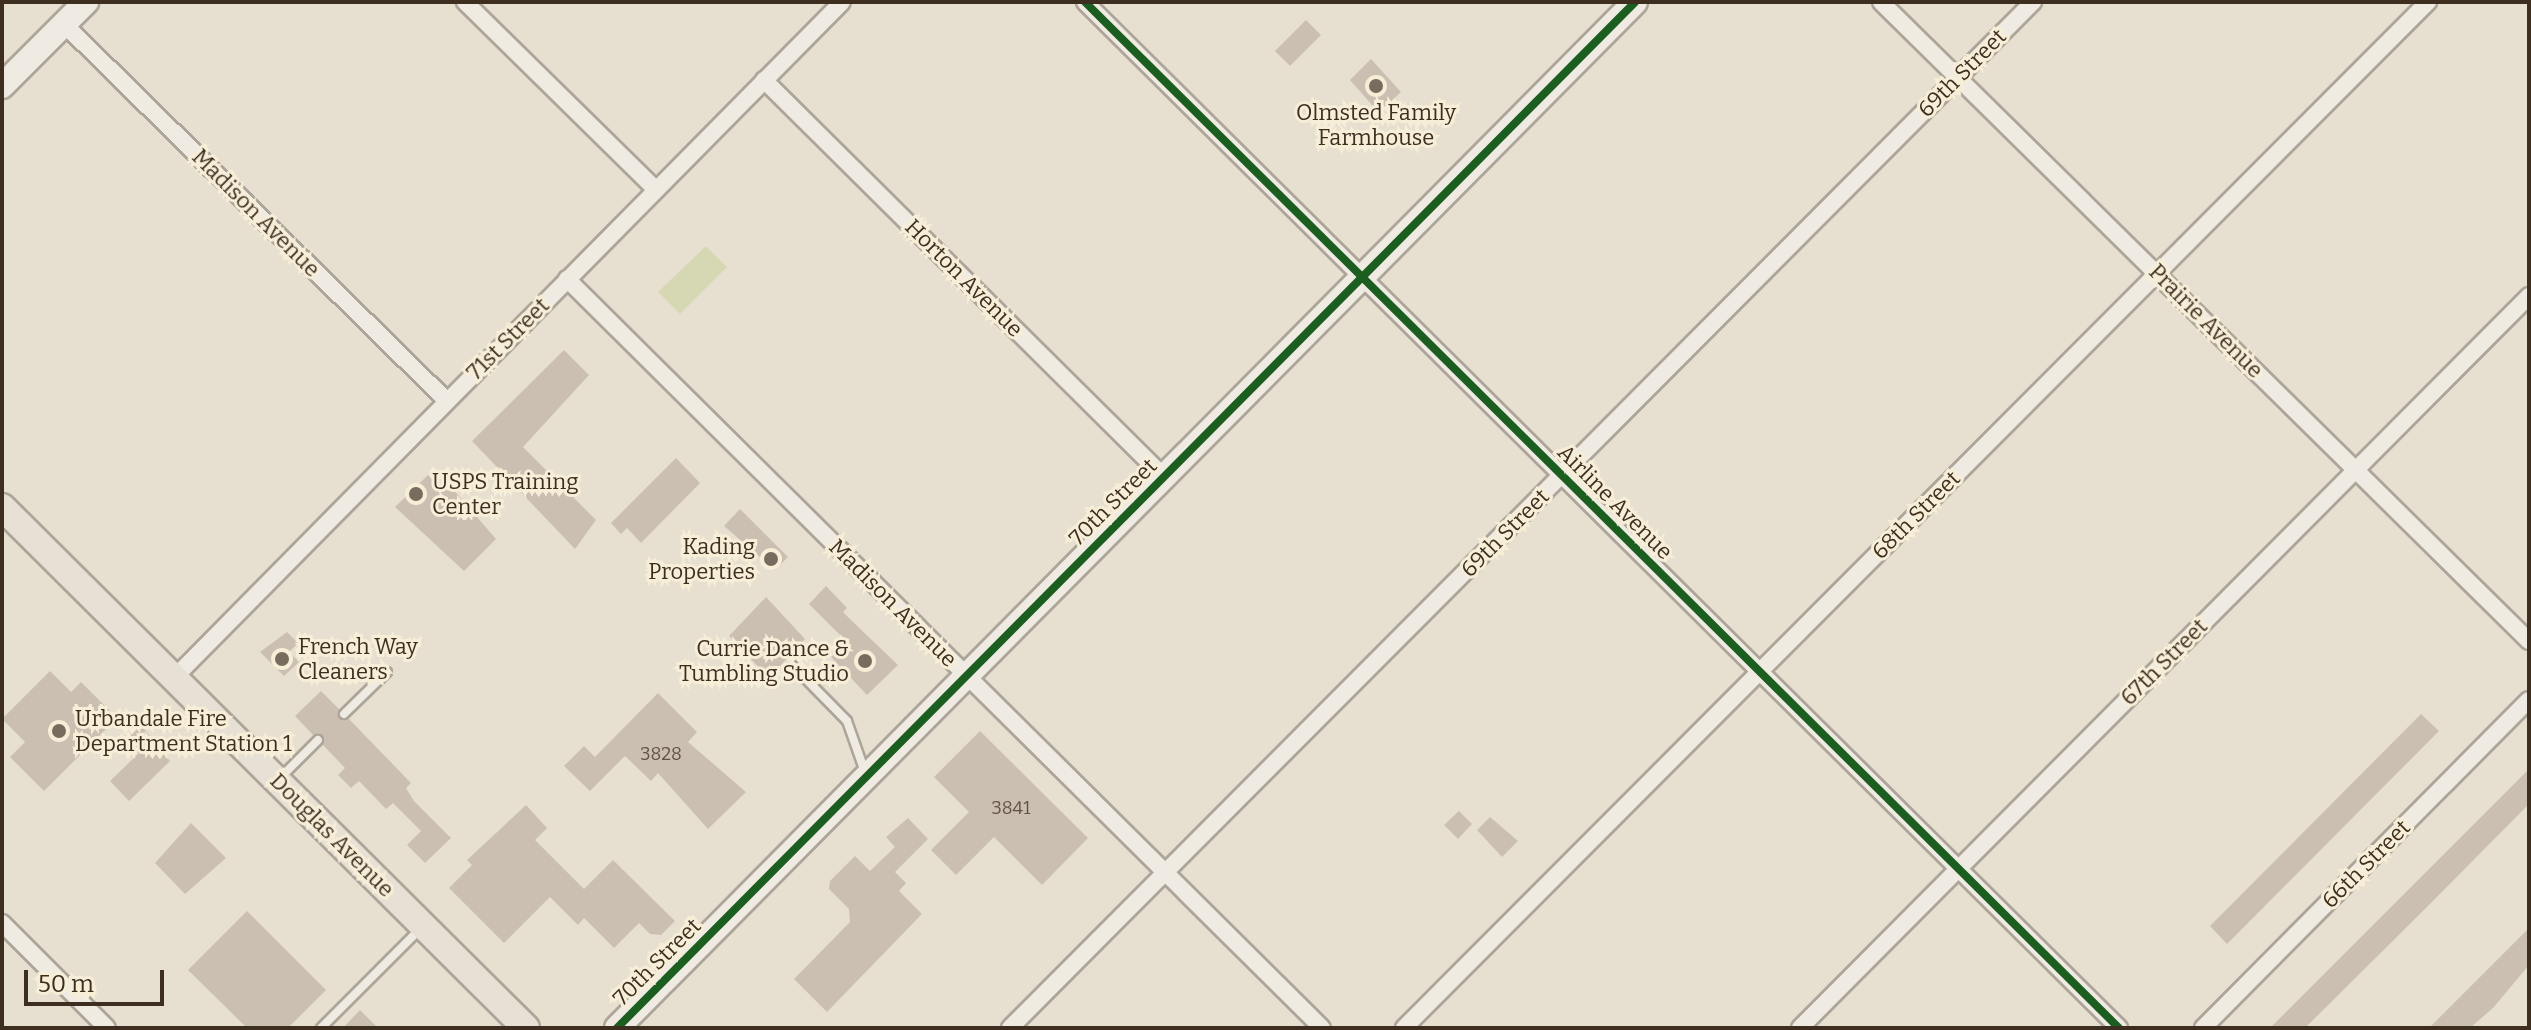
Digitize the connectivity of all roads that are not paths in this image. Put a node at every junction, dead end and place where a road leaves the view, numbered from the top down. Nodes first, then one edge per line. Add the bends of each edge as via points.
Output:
1 (86, 2) edge
2 (465, 2) edge
3 (842, 2) edge
4 (1085, 2) edge
5 (1635, 2) edge
6 (1881, 2) edge
7 (2033, 2) edge
8 (2428, 2) edge
9 (64, 24) junction
10 (1958, 77) junction
11 (764, 80) junction
12 (2, 86) edge
13 (655, 189) junction
14 (2158, 273) junction
15 (1362, 277) junction
16 (567, 279) junction
17 (2529, 296) edge
18 (447, 401) junction
19 (2356, 469) junction
20 (1562, 476) junction
21 (1164, 477) junction
22 (2, 507) edge
23 (2529, 641) edge
24 (793, 666) dead end
25 (387, 672) dead end
26 (1760, 672) junction
27 (967, 676) junction
28 (174, 678) junction
29 (2529, 700) edge
30 (344, 714) dead end
31 (318, 740) dead end
32 (866, 777) junction
33 (277, 780) junction
34 (1958, 869) junction
35 (1165, 873) junction
36 (2, 923) edge
37 (423, 926) junction
38 (107, 1028) edge
39 (321, 1028) edge
40 (526, 1028) edge
41 (617, 1028) edge
42 (1010, 1028) edge
43 (1322, 1028) edge
44 (1404, 1028) edge
45 (1800, 1028) edge
46 (2119, 1028) edge
47 (2203, 1028) edge

1 - 9 main road
2 - 13 street
3 - 11 street, 71st Street
4 - 15 street, Airline Avenue
5 - 15 main road, 70th Street
6 - 10 street, Prairie Avenue
7 - 10 street, 69th Street
8 - 14 street, 68th Street
9 - 12 main road
9 - 18 street, Madison Avenue
10 - 14 street, Prairie Avenue
10 - 20 street, 69th Street
11 - 13 street, 71st Street
11 - 21 street, Horton Avenue
13 - 16 street, 71st Street
14 - 19 street, Prairie Avenue
14 - 26 street, 68th Street
15 - 20 street, Airline Avenue
15 - 21 main road, 70th Street
16 - 18 street, 71st Street
16 - 27 street, Madison Avenue
17 - 19 street, 67th Street
18 - 28 street, 71st Street
19 - 23 street, Prairie Avenue
19 - 34 street, 67th Street
20 - 26 street, Airline Avenue
20 - 35 street, 69th Street
21 - 27 main road, 70th Street
22 - 28 main road, Douglas Avenue
24 - 32 lane via 847,721
25 - 30 lane
26 - 34 street, Airline Avenue
26 - 44 street, 68th Street
27 - 32 main road, 70th Street
27 - 35 street, Madison Avenue
28 - 33 main road, Douglas Avenue
29 - 47 street, 66th Street
31 - 33 lane
32 - 41 main road, 70th Street
33 - 37 main road, Douglas Avenue
34 - 45 street, 67th Street
34 - 46 street, Airline Avenue
35 - 42 street, 69th Street
35 - 43 street, Madison Avenue
36 - 38 street
37 - 39 lane
37 - 40 main road, Douglas Avenue

